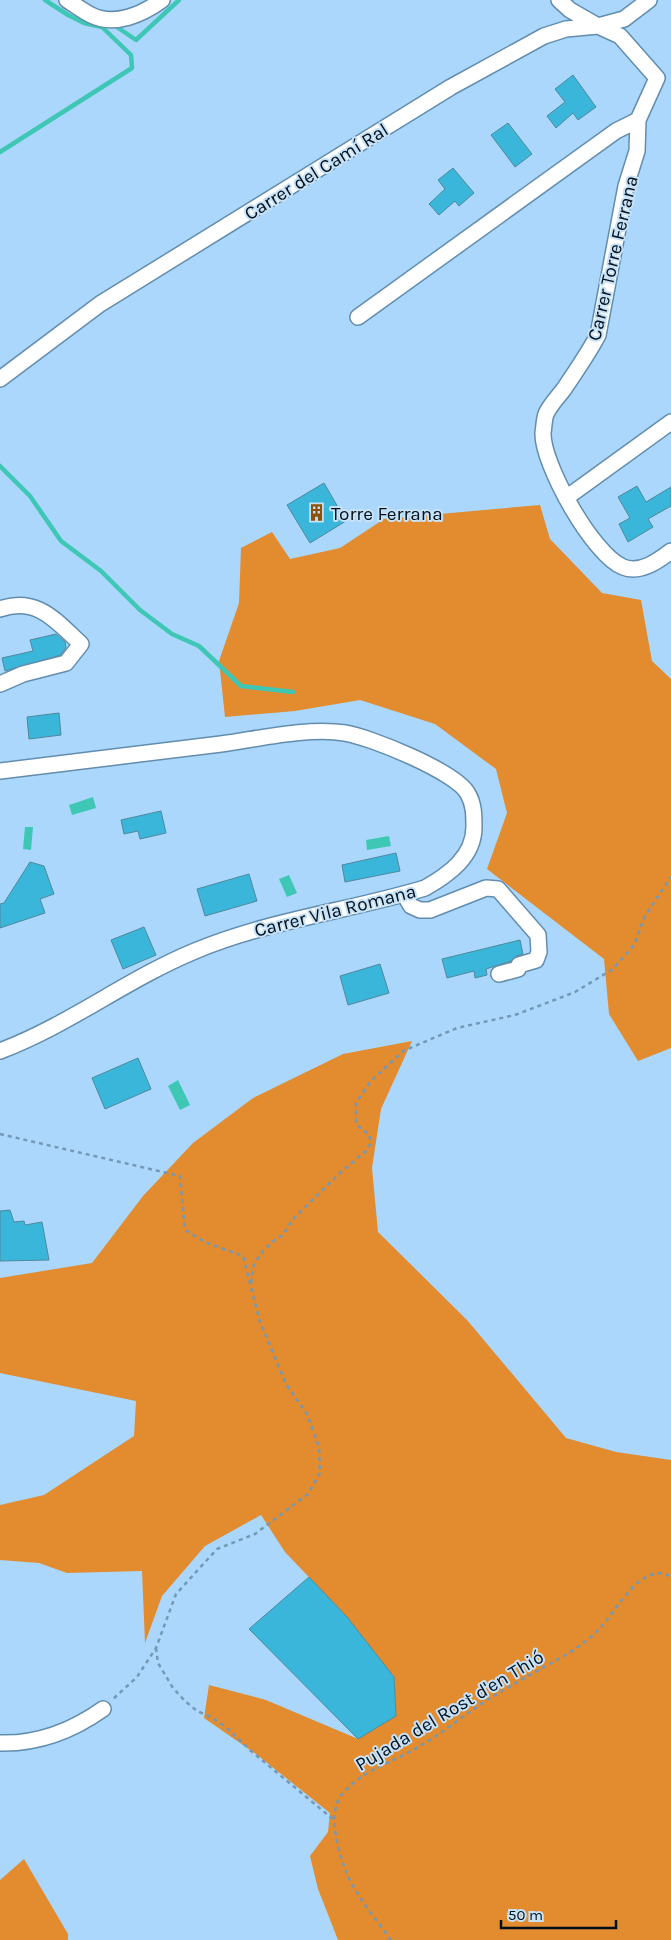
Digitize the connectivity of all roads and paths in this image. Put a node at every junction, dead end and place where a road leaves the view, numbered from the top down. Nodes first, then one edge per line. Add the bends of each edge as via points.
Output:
1 (67, 0) edge
2 (162, 0) edge
3 (558, 0) edge
4 (649, 0) edge
5 (598, 26) junction
6 (664, 80) edge
7 (638, 120) junction
8 (358, 317) dead end
9 (0, 379) edge
10 (671, 422) edge
11 (566, 498) junction
12 (671, 551) edge
13 (0, 609) edge
14 (0, 684) edge
15 (0, 771) edge
16 (671, 877) edge
17 (404, 894) junction
18 (499, 974) dead end
19 (0, 1051) edge
20 (0, 1134) edge
21 (250, 1285) junction
22 (671, 1577) edge
23 (156, 1648) junction
24 (103, 1709) joint
25 (0, 1743) edge
26 (334, 1820) junction
27 (391, 1940) edge

1 - 2 street via 93,16 108,20 142,13
3 - 5 street, Carrer Torre Ferrana
4 - 5 street, Carrer del Camí Ral via 624,19
5 - 6 street, Carrer Torre Ferrana via 620,36
5 - 9 street, Carrer del Camí Ral via 566,29 544,36 451,87 100,304
6 - 7 street, Carrer Torre Ferrana
7 - 8 street via 616,131
7 - 11 street, Carrer Torre Ferrana via 637,151 626,186 598,334 588,355 546,415 543,434 550,462
10 - 11 street
11 - 12 street, Carrer Torre Ferrana via 584,528 607,556 623,567 641,568
13 - 14 street via 32,606 45,611 81,644 66,663 23,674
15 - 17 street, Carrer Vila Romana via 286,735 344,733 368,739 456,780 468,793 474,808 470,847 459,864 444,878
16 - 21 path via 645,916 634,945 613,969 557,999 515,1014 457,1028 403,1050 371,1081 356,1103 355,1111 356,1123 369,1134 371,1143 293,1219 283,1235 263,1251 254,1264
17 - 18 street via 411,906 430,910 486,888 498,888 538,935 539,952 536,960
17 - 19 street, Carrer Vila Romana via 226,938 177,958 48,1030
20 - 21 path via 180,1176 185,1230 205,1242 243,1256
21 - 23 path via 260,1322 286,1384 307,1414 319,1447 320,1473 308,1494 255,1534 217,1549 176,1594
22 - 26 path, Pujada del Rost d'en Thió via 654,1574 636,1583 600,1629 576,1649 484,1702 418,1748 367,1772 341,1795
23 - 24 path via 137,1676
23 - 26 path via 161,1667 185,1701 226,1728
24 - 25 street via 85,1722 50,1737
26 - 27 path, Pujada del Rost d'en Thió via 347,1875

